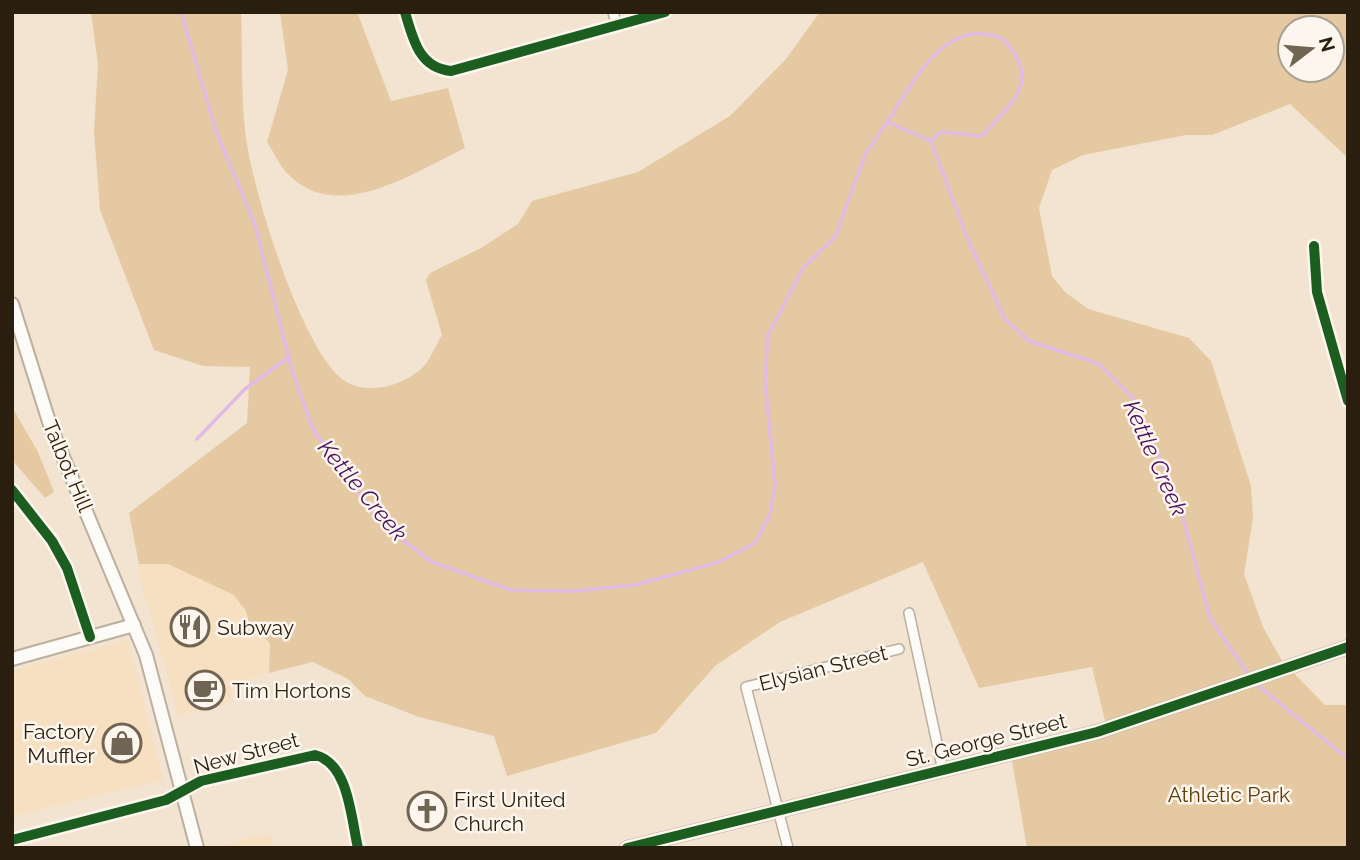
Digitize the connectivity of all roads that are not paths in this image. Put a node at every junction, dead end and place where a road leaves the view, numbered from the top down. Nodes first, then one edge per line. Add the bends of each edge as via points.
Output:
1 (405, 12) edge
2 (613, 12) edge
3 (665, 12) edge
4 (617, 26) junction
5 (1314, 246) dead end
6 (12, 304) edge
7 (1348, 401) edge
8 (12, 490) edge
9 (909, 613) dead end
10 (134, 625) junction
11 (90, 637) junction
12 (1348, 647) edge
13 (899, 649) dead end
14 (12, 659) edge
15 (943, 771) junction
16 (182, 791) junction
17 (779, 811) junction
18 (12, 841) edge
19 (197, 848) edge
20 (358, 848) edge
21 (627, 848) edge
22 (788, 848) edge

1 - 4 street via 419,53 443,70 458,70
2 - 4 street
3 - 4 street
5 - 7 street via 1317,292
6 - 10 street, Talbot Hill via 51,428
8 - 11 street via 67,568
9 - 15 street
10 - 11 street
10 - 16 street, Talbot Hill
11 - 14 street
12 - 15 street, St. George Street via 1097,733
13 - 17 street, Elysian Street via 746,687
15 - 17 street, St. George Street
16 - 18 street, New Street via 166,800
16 - 19 street, Talbot Hill
16 - 20 street, New Street via 198,782 315,755 327,758 337,769
17 - 21 street, St. George Street
17 - 22 street, Elysian Street

